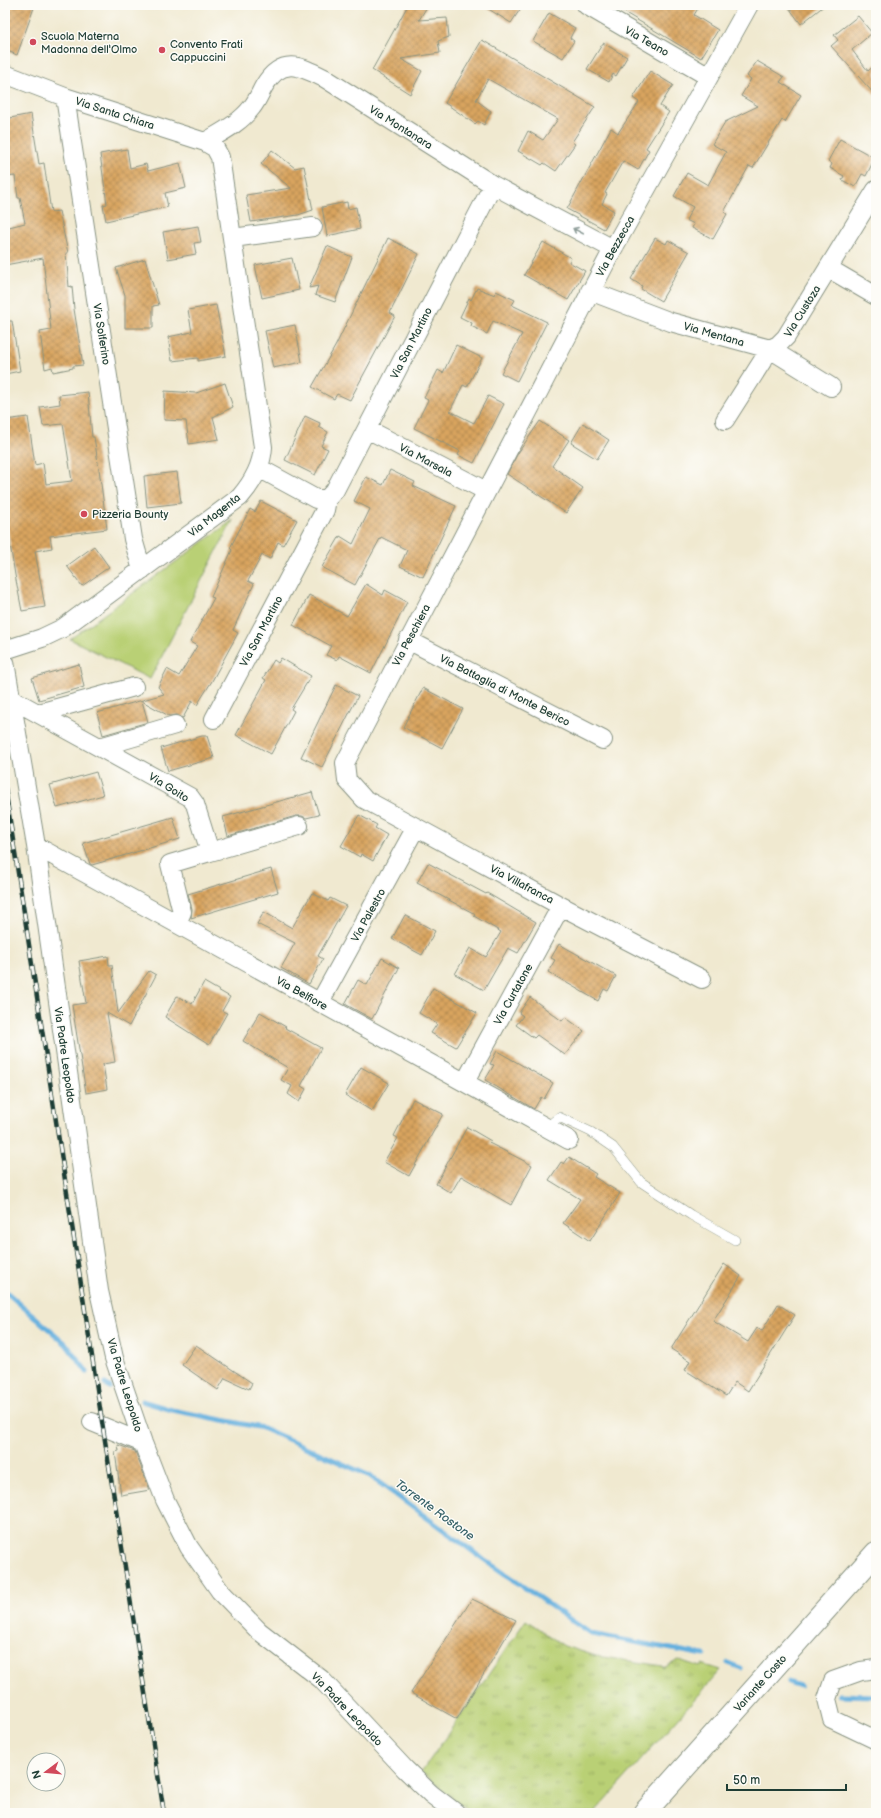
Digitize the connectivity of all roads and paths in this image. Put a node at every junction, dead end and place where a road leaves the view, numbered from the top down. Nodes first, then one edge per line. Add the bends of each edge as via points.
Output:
1 (586, 5) edge
2 (749, 5) edge
3 (5, 74) edge
4 (709, 77) junction
5 (65, 97) junction
6 (205, 142) junction
7 (220, 157) joint
8 (493, 185) junction
9 (876, 190) edge
10 (313, 227) dead end
11 (233, 238) junction
12 (612, 249) junction
13 (828, 268) junction
14 (590, 291) junction
15 (876, 296) edge
16 (770, 349) junction
17 (831, 387) dead end
18 (725, 420) dead end
19 (367, 429) junction
20 (259, 468) junction
21 (486, 491) junction
22 (327, 499) junction
23 (142, 570) junction
24 (408, 640) junction
25 (5, 650) edge
26 (5, 662) edge
27 (134, 687) dead end
28 (10, 698) junction
29 (39, 713) junction
30 (214, 719) dead end
31 (174, 725) dead end
32 (603, 740) dead end
33 (100, 747) junction
34 (347, 780) joint
35 (299, 826) dead end
36 (416, 827) junction
37 (36, 846) junction
38 (210, 852) junction
39 (562, 906) junction
40 (177, 923) junction
41 (702, 979) dead end
42 (320, 1002) junction
43 (465, 1082) junction
44 (547, 1127) junction
45 (569, 1140) dead end
46 (735, 1240) dead end
47 (92, 1422) dead end
48 (143, 1443) junction
49 (876, 1553) edge
50 (876, 1669) edge
51 (876, 1740) edge
52 (456, 1813) edge
53 (644, 1813) edge

1 - 4 street, Via Teano
2 - 4 street, Via Bezzecca
3 - 5 street, Via Santa Chiara
4 - 12 street, Via Bezzecca
5 - 6 street, Via Santa Chiara
5 - 23 street, Via Solferino via 133,539
6 - 7 street, Via Santa Chiara via 215,148
6 - 8 street, Via Montanara via 238,122 252,107 273,73 292,66 305,68 326,79
7 - 11 street, Via Magenta
12 -> 8 street, Via Montanara
8 - 19 street, Via San Martino
9 - 13 street, Via Custoza
10 - 11 street
11 - 20 street, Via Magenta via 263,447
12 - 14 street, Via Bezzecca
13 - 15 street
13 - 16 street, Via Custoza via 786,337
14 - 16 street, Via Mentana via 671,322
14 - 21 street, Via Bezzecca
16 - 17 street, Via Mentana
16 - 18 street
19 - 21 street, Via Marsala
19 - 22 street, Via San Martino via 335,490
20 - 22 street via 316,499
20 - 23 street, Via Magenta via 240,497
21 - 24 street, Via Peschiera
22 - 30 street, Via San Martino via 325,510
23 - 25 street, Via Magenta via 63,628
24 - 32 street, Via Battaglia di Monte Berico
24 - 34 street, Via Peschiera via 345,763
26 - 28 street, Via Padre Leopoldo
27 - 29 street
28 - 29 street, Via Goito
28 - 37 street, Via Padre Leopoldo
29 - 33 street, Via Goito
31 - 33 street
33 - 38 street, Via Goito via 190,797 195,804
34 - 36 street, Via Villafranca via 364,799
35 - 38 street
36 - 39 street, Via Villafranca
36 - 42 street, Via Palestro
37 - 40 street, Via Belfiore
37 - 48 street, Via Padre Leopoldo via 100,1291 114,1358
38 - 40 street via 170,864 182,912
39 - 41 street, Via Villafranca
39 - 43 street, Via Curtatone
40 - 42 street, Via Belfiore
42 - 43 street, Via Belfiore
43 - 44 street, Via Belfiore
44 - 45 street, Via Belfiore
44 - 46 lane via 559,1117 591,1132 613,1147 641,1182
47 - 48 street, Via Padre Leopoldo
48 - 52 street, Via Padre Leopoldo via 168,1506 189,1547 220,1591 259,1631 321,1679 405,1769
49 - 53 highway, Variante Costo
50 - 51 street via 861,1671 833,1681 827,1699 832,1719

